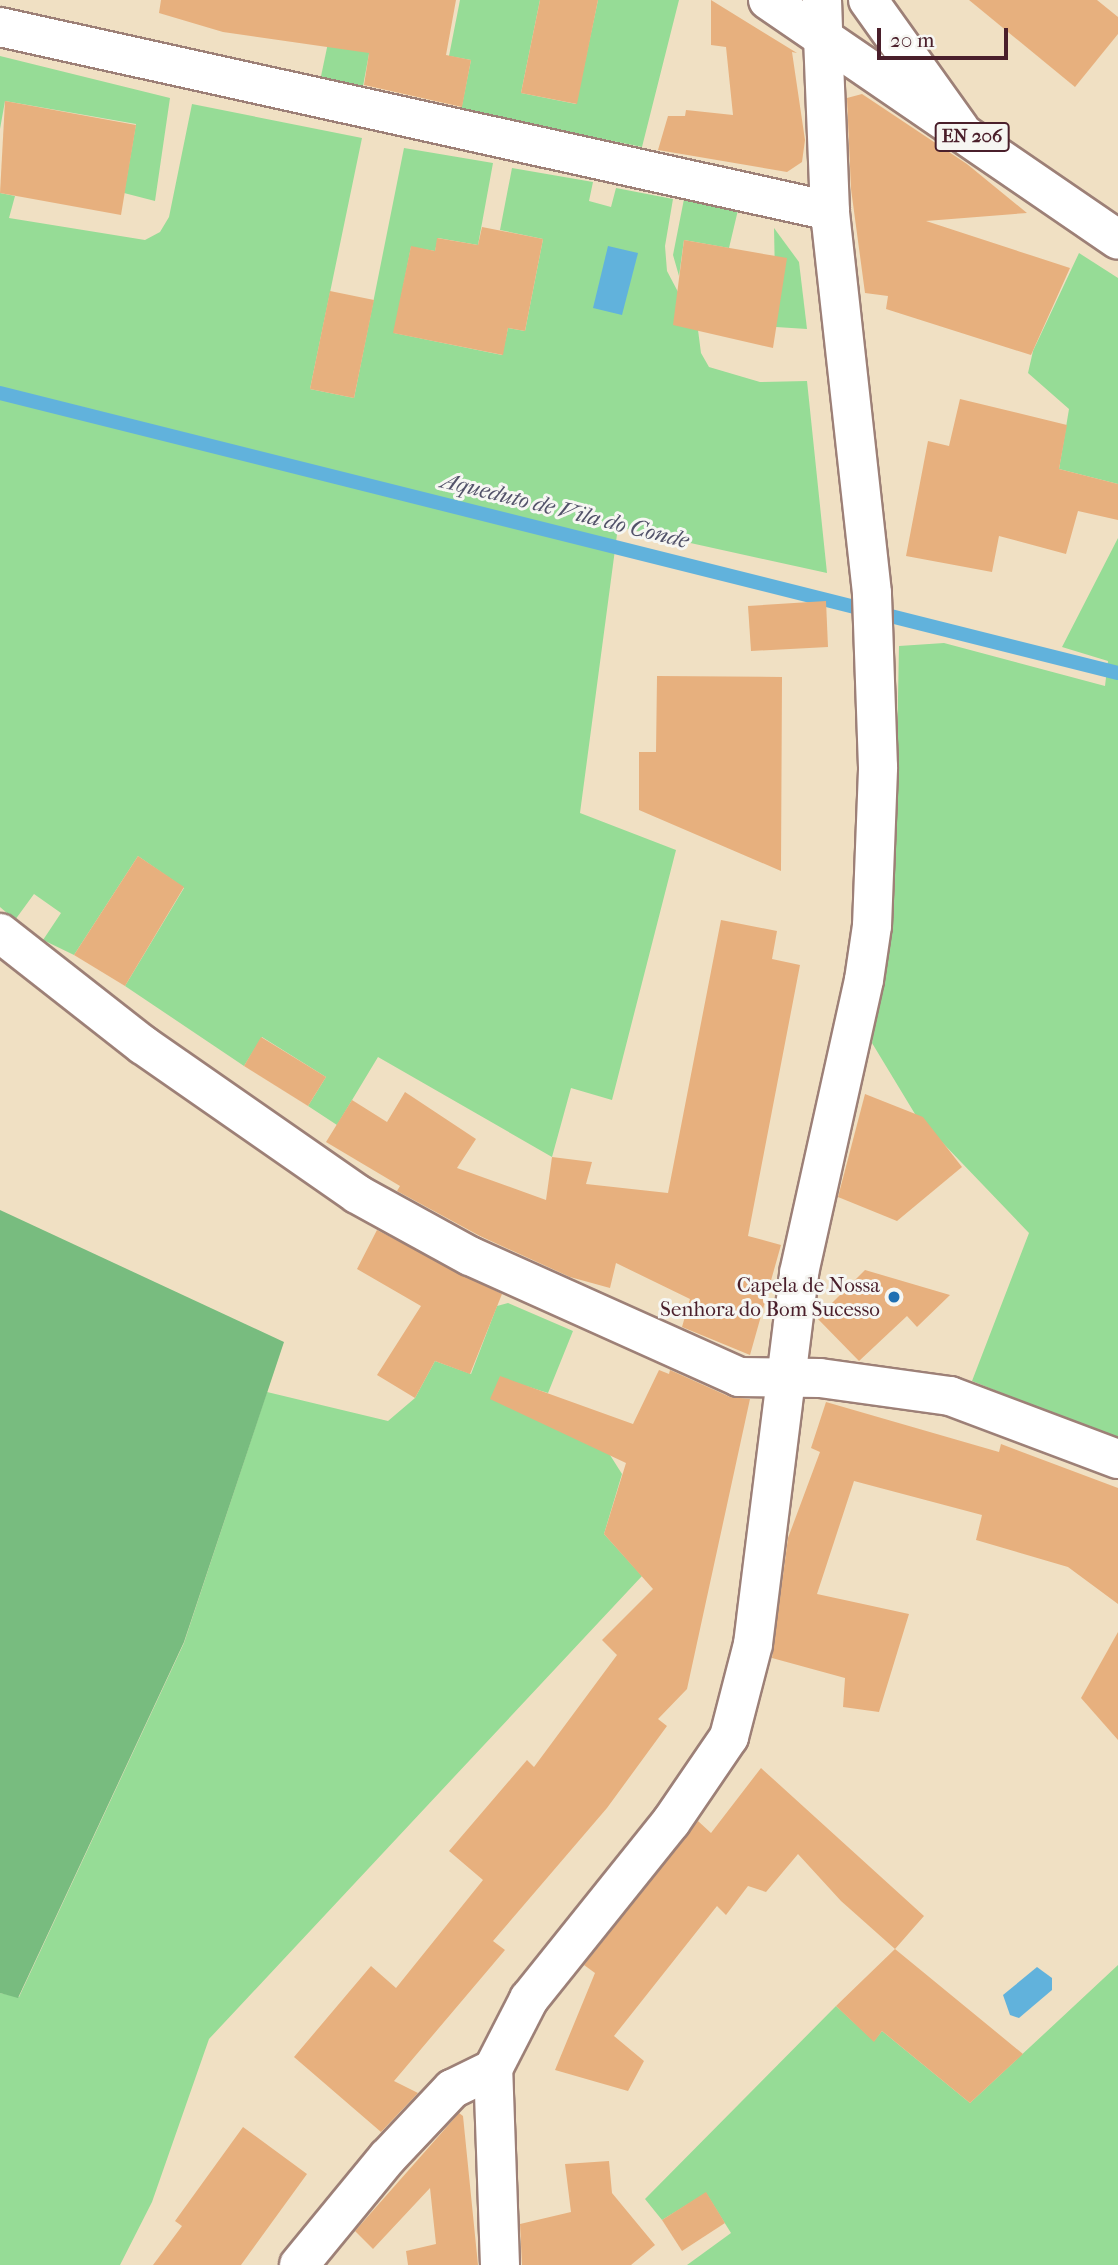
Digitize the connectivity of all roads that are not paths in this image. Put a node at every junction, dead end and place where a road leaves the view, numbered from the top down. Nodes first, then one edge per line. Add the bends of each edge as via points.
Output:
1 (768, 0) edge
2 (822, 0) edge
3 (868, 0) edge
4 (0, 27) edge
5 (823, 38) junction
6 (960, 129) junction
7 (830, 211) junction
8 (1118, 240) edge
9 (0, 933) edge
10 (788, 1375) junction
11 (1118, 1459) edge
12 (493, 2069) junction
13 (299, 2265) edge
14 (500, 2265) edge

1 - 5 street, EN 206
2 - 5 street
3 - 6 street
4 - 7 street
5 - 6 street, EN 206
5 - 7 street
6 - 8 street, EN 206
7 - 10 street via 872,593 876,843 864,980 799,1273
9 - 10 street via 143,1045 357,1194 470,1256 739,1377
10 - 11 street via 950,1396
10 - 12 street via 753,1644 729,1737 671,1822 529,1999
12 - 13 street via 452,2089 387,2158
12 - 14 street

